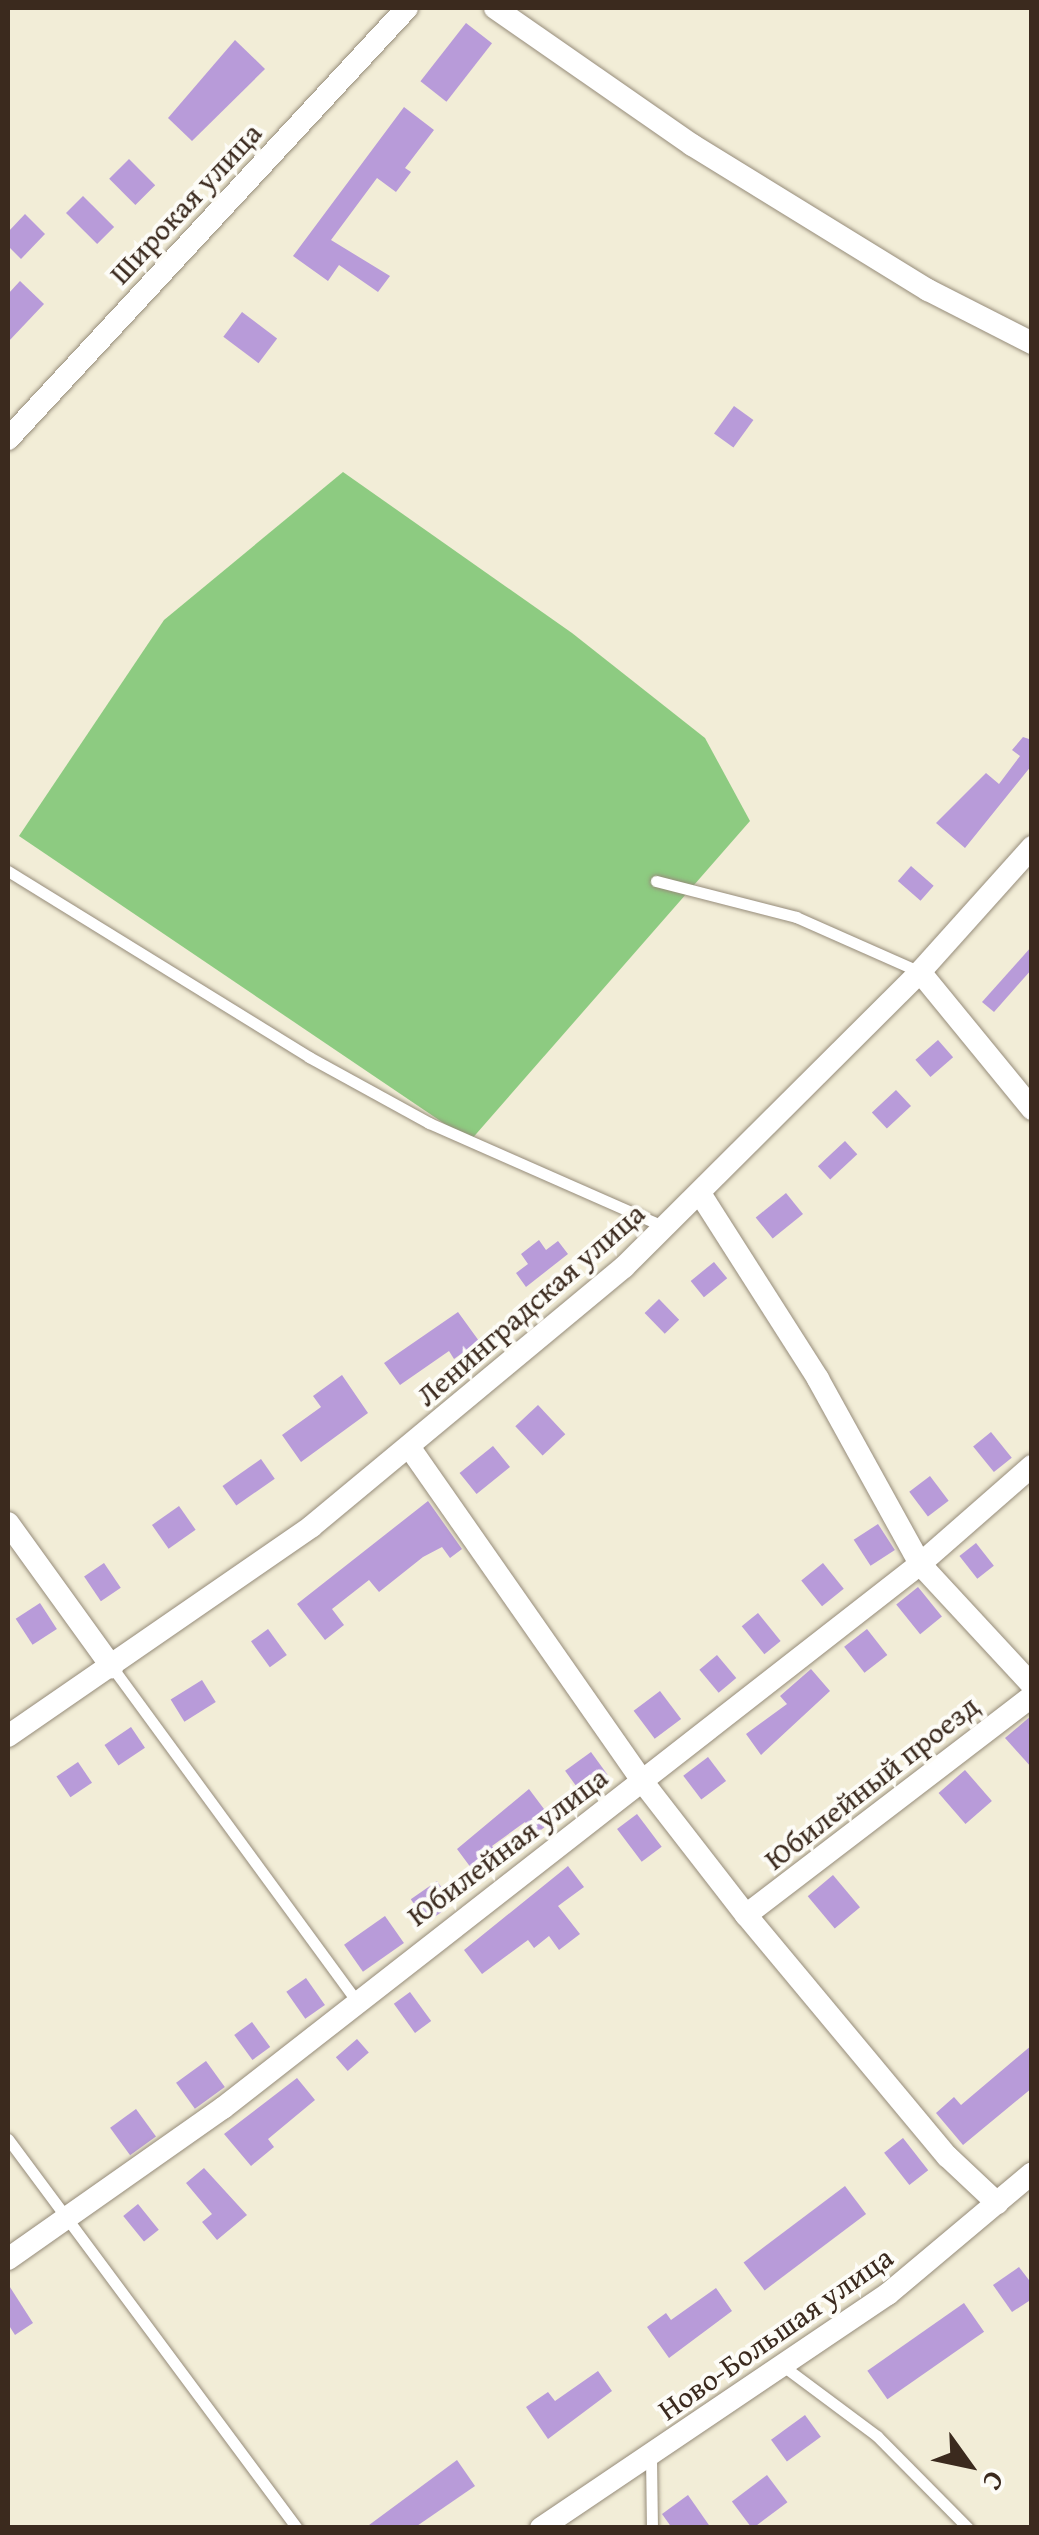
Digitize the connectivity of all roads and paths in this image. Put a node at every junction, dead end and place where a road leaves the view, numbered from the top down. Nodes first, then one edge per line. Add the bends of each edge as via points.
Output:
1 (407, 8) edge
2 (495, 8) edge
3 (1032, 343) edge
4 (8, 439) edge
5 (1032, 847) edge
6 (8, 871) edge
7 (656, 881) dead end
8 (920, 972) junction
9 (1032, 1109) edge
10 (701, 1195) junction
11 (665, 1227) junction
12 (410, 1448) junction
13 (1032, 1466) edge
14 (8, 1522) edge
15 (920, 1564) junction
16 (112, 1667) junction
17 (1032, 1685) edge
18 (1032, 1696) edge
19 (8, 1736) edge
20 (642, 1781) junction
21 (746, 1915) junction
22 (355, 1999) junction
23 (8, 2139) edge
24 (1032, 2173) edge
25 (997, 2203) junction
26 (66, 2220) junction
27 (8, 2260) edge
28 (782, 2366) junction
29 (652, 2457) junction
30 (297, 2528) edge
31 (542, 2528) edge
32 (652, 2528) edge
33 (968, 2528) edge

1 - 4 street, Широкая улица
2 - 3 street via 692,145 928,290
5 - 8 street, Ленинградская улица
6 - 11 lane via 309,1057 429,1123
7 - 8 lane via 796,916
8 - 9 street
8 - 10 street, Ленинградская улица
10 - 11 street, Ленинградская улица
10 - 15 street via 818,1379
11 - 12 street, Ленинградская улица
12 - 16 street, Ленинградская улица
12 - 20 street
13 - 15 street, Юбилейная улица
14 - 16 street
15 - 17 street
15 - 20 street, Юбилейная улица
16 - 19 street, Ленинградская улица
16 - 22 lane
18 - 21 street, Юбилейный проезд
20 - 21 street
20 - 22 street, Юбилейная улица
21 - 25 street via 947,2156
22 - 26 street, Юбилейная улица via 223,2108
23 - 26 lane
24 - 25 street, Ново-Большая улица
25 - 28 street, Ново-Большая улица via 888,2294
26 - 27 street, Юбилейная улица
26 - 30 lane
28 - 29 street, Ново-Большая улица
28 - 33 lane via 877,2436
29 - 31 street, Ново-Большая улица
29 - 32 lane

